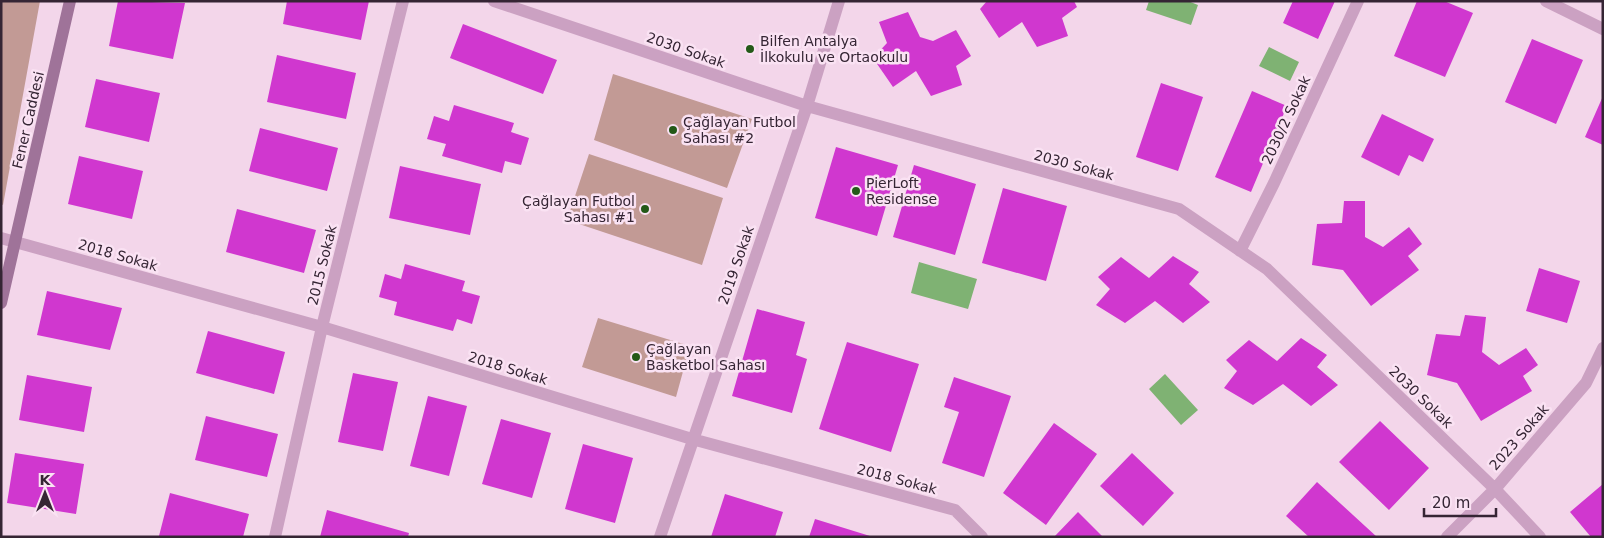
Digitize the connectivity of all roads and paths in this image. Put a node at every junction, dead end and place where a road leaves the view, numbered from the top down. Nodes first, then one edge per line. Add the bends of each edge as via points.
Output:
1 (70, 1) edge
2 (404, 1) edge
3 (494, 1) edge
4 (839, 1) edge
5 (1358, 1) edge
6 (1546, 1) edge
7 (1603, 29) edge
8 (807, 106) junction
9 (1, 238) edge
10 (16, 242) junction
11 (1240, 251) junction
12 (1, 303) edge
13 (322, 328) junction
14 (1603, 348) edge
15 (692, 439) junction
16 (1495, 489) junction
17 (275, 537) edge
18 (660, 537) edge
19 (982, 537) edge
20 (1447, 537) edge
21 (1540, 537) edge

1 - 10 street, Fener Caddesi
2 - 13 street, 2015 Sokak
3 - 8 street, 2030 Sokak
4 - 8 street, 2019 Sokak
5 - 11 street, 2030/2 Sokak
6 - 7 street
8 - 11 street, 2030 Sokak via 1179,210
8 - 15 street, 2019 Sokak
9 - 10 street, 2018 Sokak
10 - 12 street, Fener Caddesi
10 - 13 street, 2018 Sokak
11 - 16 street, 2030 Sokak via 1267,269
13 - 15 street, 2018 Sokak
13 - 17 street, 2015 Sokak
14 - 16 street, 2023 Sokak via 1586,383
15 - 18 street, 2019 Sokak
15 - 19 street, 2018 Sokak via 955,510
16 - 20 street, 2023 Sokak
16 - 21 street, 2030 Sokak

